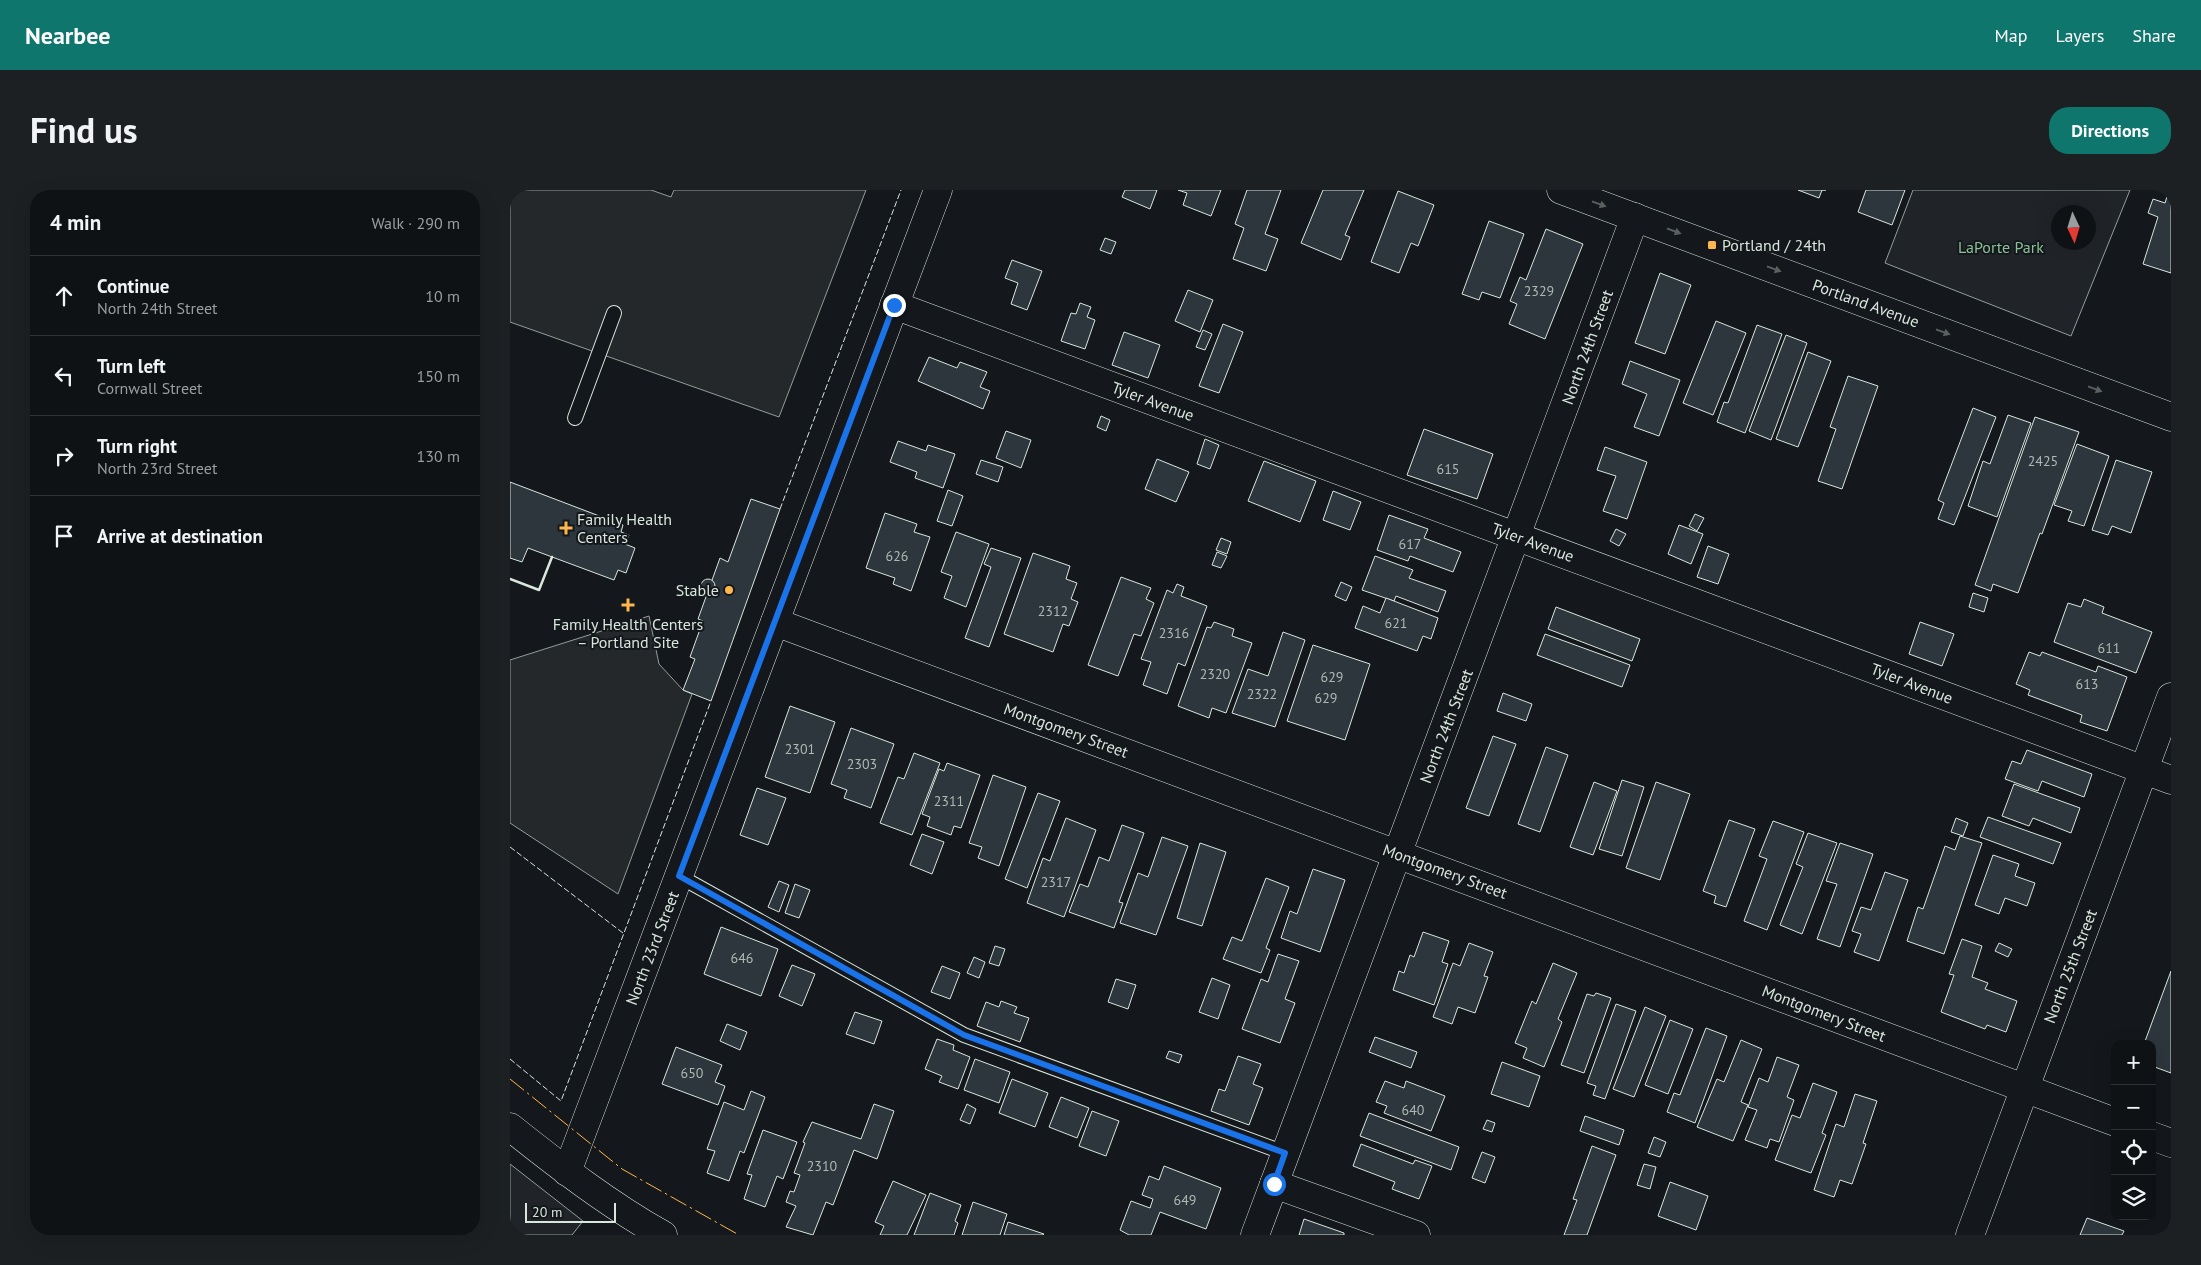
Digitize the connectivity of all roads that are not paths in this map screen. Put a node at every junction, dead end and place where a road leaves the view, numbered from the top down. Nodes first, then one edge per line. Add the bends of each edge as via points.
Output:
1 (938, 190) edge
2 (1562, 190) edge
3 (1635, 217) junction
4 (894, 305) junction
5 (614, 313) dead end
6 (2171, 417) edge
7 (574, 418) dead end
8 (1517, 536) junction
9 (775, 622) junction
10 (2171, 697) edge
11 (2144, 770) junction
12 (2171, 780) edge
13 (1398, 854) junction
14 (679, 876) junction
15 (2025, 1088) junction
16 (2111, 1120) edge
17 (510, 1127) edge
18 (2156, 1137) edge
19 (2171, 1143) edge
20 (1285, 1153) junction
21 (567, 1172) junction
22 (1274, 1184) junction
23 (663, 1235) edge
24 (1255, 1235) edge
25 (1416, 1235) edge
26 (1970, 1235) edge

1 - 4 street, North 23rd Street
2 -> 3 street, Portland Avenue
3 -> 6 street, Portland Avenue
3 - 8 street, North 24th Street
4 - 8 street, Tyler Avenue
4 - 9 street, North 23rd Street
5 - 7 lane
8 - 11 street, Tyler Avenue
8 - 13 street, North 24th Street
9 - 13 street, Montgomery Street
9 - 14 street, North 23rd Street
10 - 11 street, North 25th Street
11 - 12 street, Tyler Avenue
11 - 15 street, North 25th Street
13 - 15 street, Montgomery Street
13 - 20 street, North 24th Street
14 - 20 lane via 964,1035
14 - 21 street, North 23rd Street
15 - 16 street, Montgomery Street
15 - 26 street, North 25th Street
17 - 21 street
18 - 19 street
20 - 22 street, North 24th Street
21 - 23 street via 629,1216
22 - 24 street, North 24th Street
22 - 25 street

